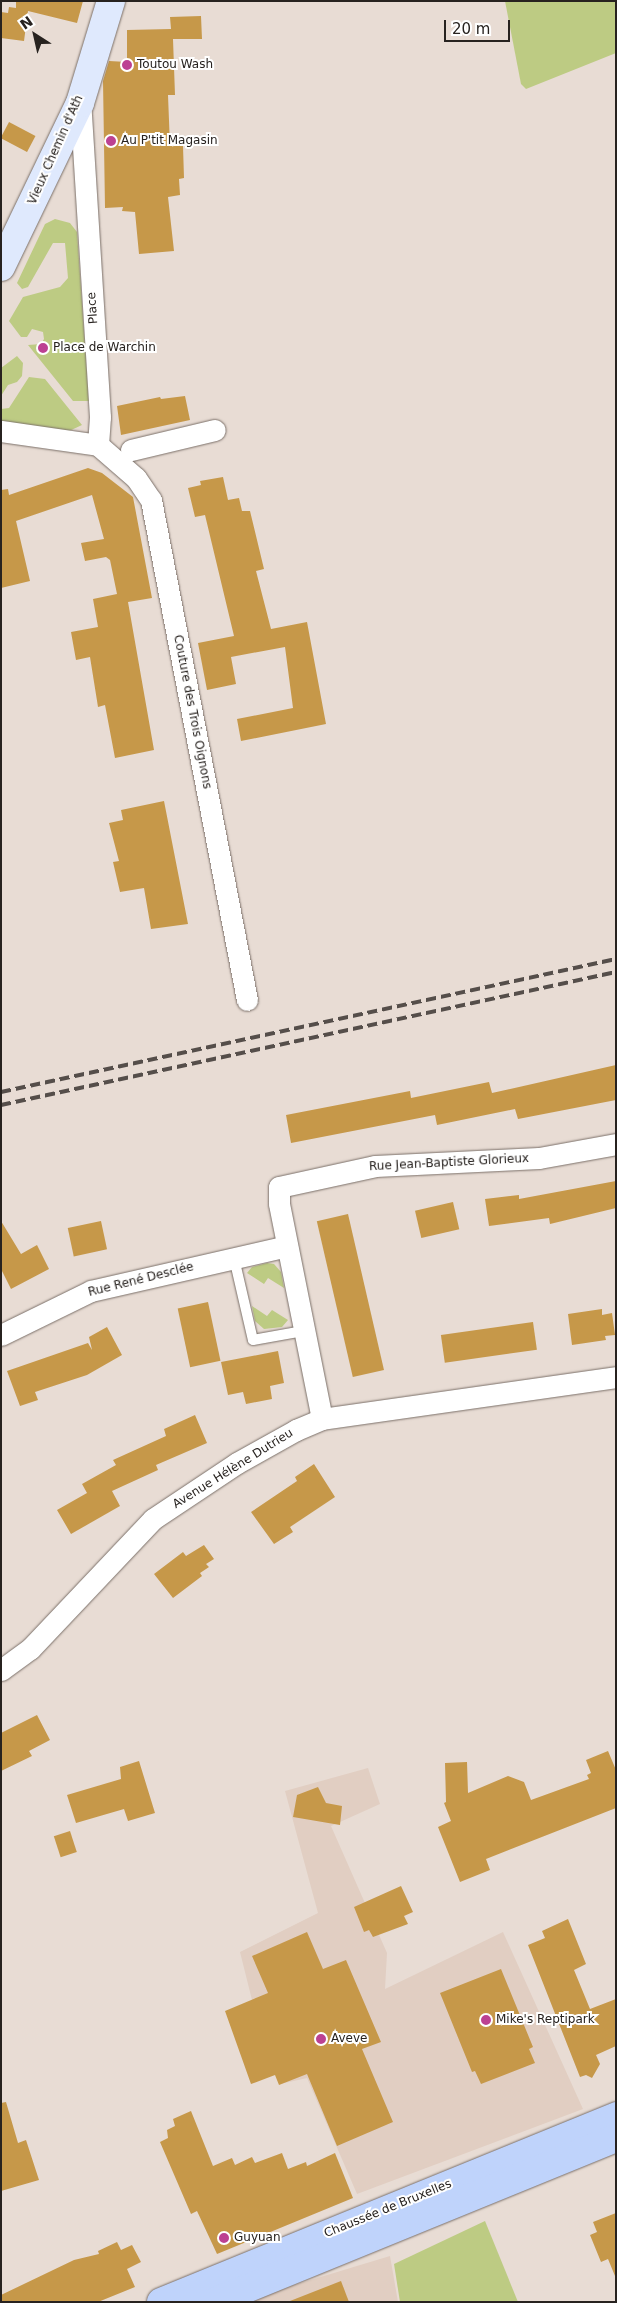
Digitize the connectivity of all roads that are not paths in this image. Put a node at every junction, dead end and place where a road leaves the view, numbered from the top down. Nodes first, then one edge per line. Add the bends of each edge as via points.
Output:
1 (111, 1) edge
2 (80, 103) junction
3 (1, 267) edge
4 (215, 430) dead end
5 (1, 432) edge
6 (98, 445) junction
7 (131, 450) dead end
8 (247, 1000) dead end
9 (616, 1144) edge
10 (287, 1246) junction
11 (234, 1258) junction
12 (303, 1331) junction
13 (1, 1335) edge
14 (616, 1377) edge
15 (322, 1419) junction
16 (1, 1670) edge
17 (616, 2116) edge
18 (616, 2138) edge
19 (161, 2302) edge
20 (214, 2302) edge

1 - 2 street, Vieux Chemin d'Ath
2 - 3 street, Vieux Chemin d'Ath
2 - 6 street, Place via 100,417
4 - 7 street
5 - 6 street
6 - 8 street, Couture des Trois Oignons via 136,478 151,500
9 - 10 street, Rue Jean-Baptiste Glorieux via 539,1158 376,1166 295,1181 279,1187
10 - 11 street, Rue René Desclée
10 - 12 street, Rue Jean-Baptiste Glorieux
11 - 12 lane via 253,1340
11 - 13 street, Rue René Desclée via 91,1291
12 - 15 street, Rue Jean-Baptiste Glorieux
14 - 15 street, Avenue Hélène Dutrieu
15 - 16 street, Avenue Hélène Dutrieu via 238,1463 153,1519 30,1649
17 - 19 main road, Chaussée de Bruxelles
18 - 20 main road, Chaussée de Bruxelles

